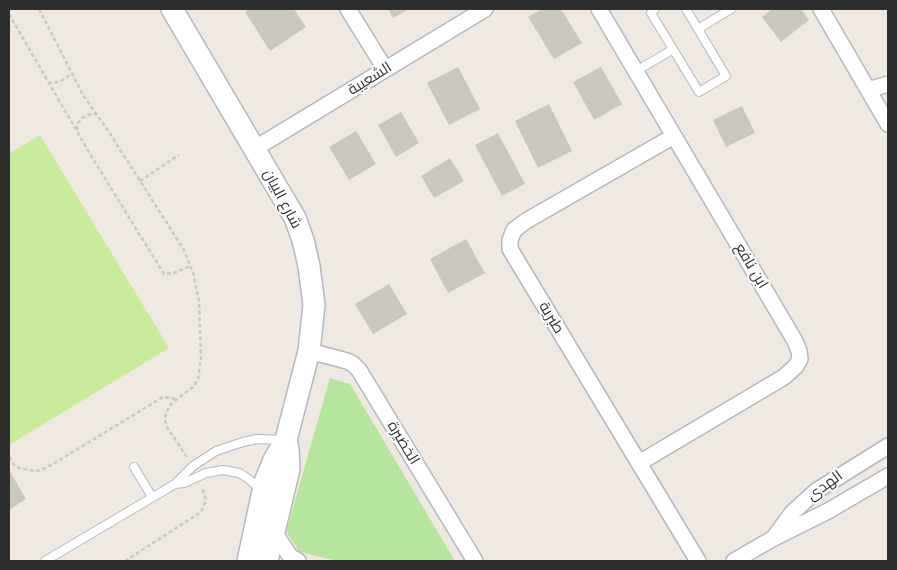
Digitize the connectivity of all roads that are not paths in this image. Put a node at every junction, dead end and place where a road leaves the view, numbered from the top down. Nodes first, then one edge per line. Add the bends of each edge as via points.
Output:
1 (172, 9) edge
2 (348, 9) edge
3 (486, 9) edge
4 (599, 9) edge
5 (655, 9) edge
6 (686, 9) edge
7 (731, 9) edge
8 (821, 9) edge
9 (698, 29) junction
10 (672, 50) junction
11 (385, 69) junction
12 (636, 71) junction
13 (888, 84) edge
14 (868, 90) junction
15 (888, 124) edge
16 (674, 136) junction
17 (254, 150) junction
18 (309, 352) junction
19 (286, 440) junction
20 (888, 446) edge
21 (874, 455) junction
22 (639, 463) junction
23 (134, 467) dead end
24 (888, 476) edge
25 (175, 484) junction
26 (263, 494) junction
27 (152, 498) junction
28 (274, 532) junction
29 (772, 539) junction
30 (45, 561) edge
31 (248, 561) edge
32 (267, 561) edge
33 (298, 561) edge
34 (475, 561) edge
35 (698, 561) edge
36 (734, 561) edge

1 - 17 street, شارع البيان
2 - 11 street
3 - 11 street, الشعيبة
4 - 12 street, ابن نافع
5 - 10 lane via 651,13
6 - 9 lane
7 - 9 lane
8 - 14 street
9 - 10 lane via 725,77 699,92
10 - 12 lane
11 - 17 street, الشعيبة
12 - 16 street, ابن نافع
13 - 14 street
14 - 15 street
16 - 22 street, ابن نافع via 795,341 800,359 784,377
16 - 22 street, طبرية via 526,221 514,230 510,240 515,259
17 - 18 street, شارع البيان via 295,218 303,240 314,305
18 - 19 street, شارع البيان
18 - 34 street, الخضيرة via 347,361 358,370
19 - 25 lane via 243,442 216,451 193,466
19 - 26 street, شارع البيان via 272,466
19 - 28 street, شارع البيان via 289,469
20 - 21 street, الهدى
21 - 24 street
21 - 29 street, الهدى via 816,491 792,513
22 - 35 street, طبرية
23 - 27 lane
24 - 29 street, الهدى
25 - 26 lane via 214,471 231,471 253,481
25 - 27 lane
26 - 31 street, شارع البيان
27 - 30 lane
28 - 32 street, شارع البيان
28 - 33 street via 290,556
29 - 36 street, الهدى

